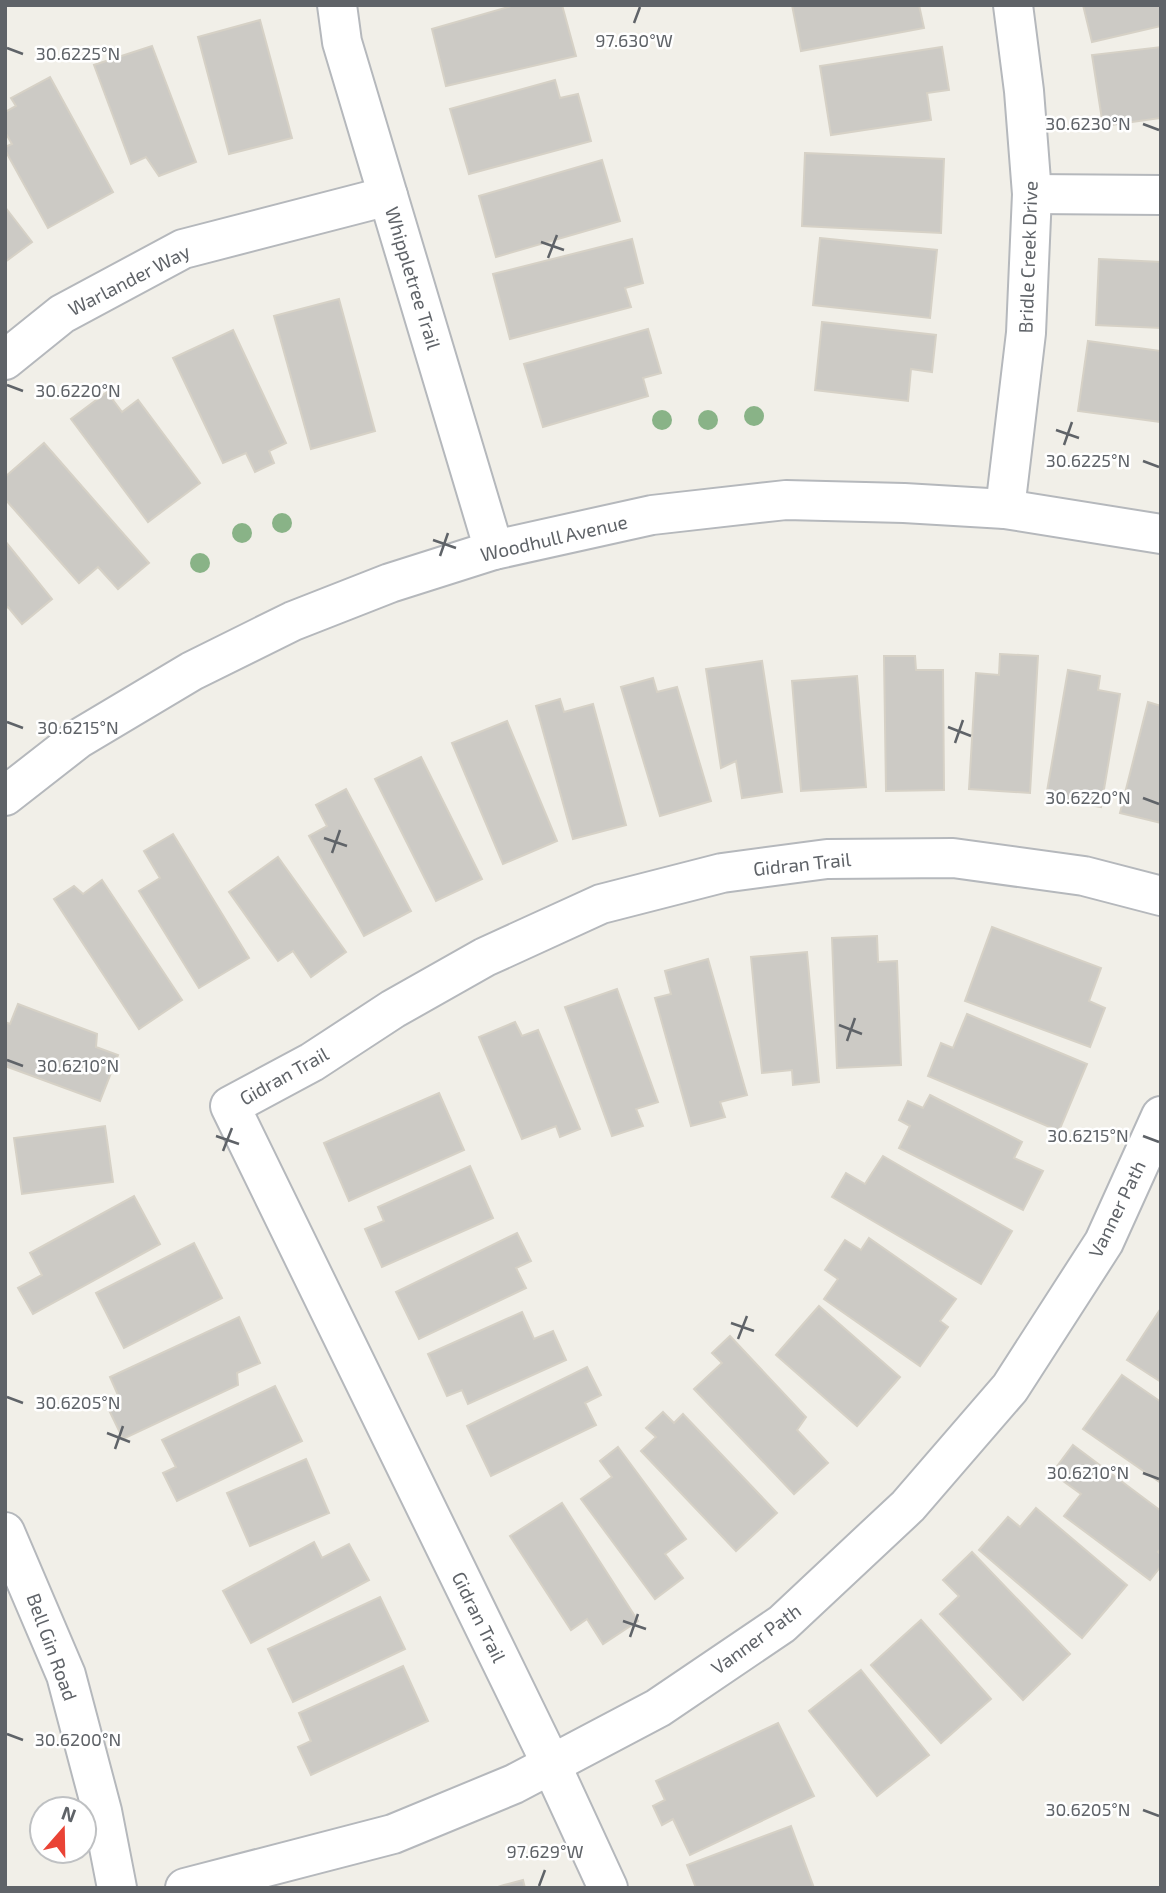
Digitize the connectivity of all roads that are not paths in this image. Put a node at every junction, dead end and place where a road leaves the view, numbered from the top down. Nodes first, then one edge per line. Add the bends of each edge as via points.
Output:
1 (337, 5) edge
2 (1013, 5) edge
3 (1032, 194) junction
4 (1161, 195) edge
5 (388, 196) junction
6 (5, 360) edge
7 (1005, 509) junction
8 (1161, 534) edge
9 (494, 550) junction
10 (5, 796) edge
11 (1161, 896) edge
12 (1161, 1116) edge
13 (5, 1532) edge
14 (551, 1764) junction
15 (117, 1888) edge
16 (185, 1888) edge
17 (608, 1888) edge

1 - 5 street, Whippletree Trail via 342,42
2 - 3 street, Bridle Creek Drive
3 - 4 street
3 - 7 street, Bridle Creek Drive via 1026,333
5 - 6 street, Warlander Way via 183,249 62,314
5 - 9 street, Whippletree Trail
7 - 8 street, Woodhull Avenue
7 - 9 street, Woodhull Avenue via 786,500 652,515
9 - 10 street, Woodhull Avenue via 390,583 293,621 192,671 78,739
11 - 14 street, Gidran Trail via 1084,876 953,858 827,859 722,873 601,904 485,957 230,1106
12 - 14 street, Vanner Path via 1104,1242 1010,1388 908,1506 782,1624 658,1708
13 - 15 street, Bell Gin Road via 66,1675
14 - 16 street, Vanner Path via 393,1834
14 - 17 street, Gidran Trail

